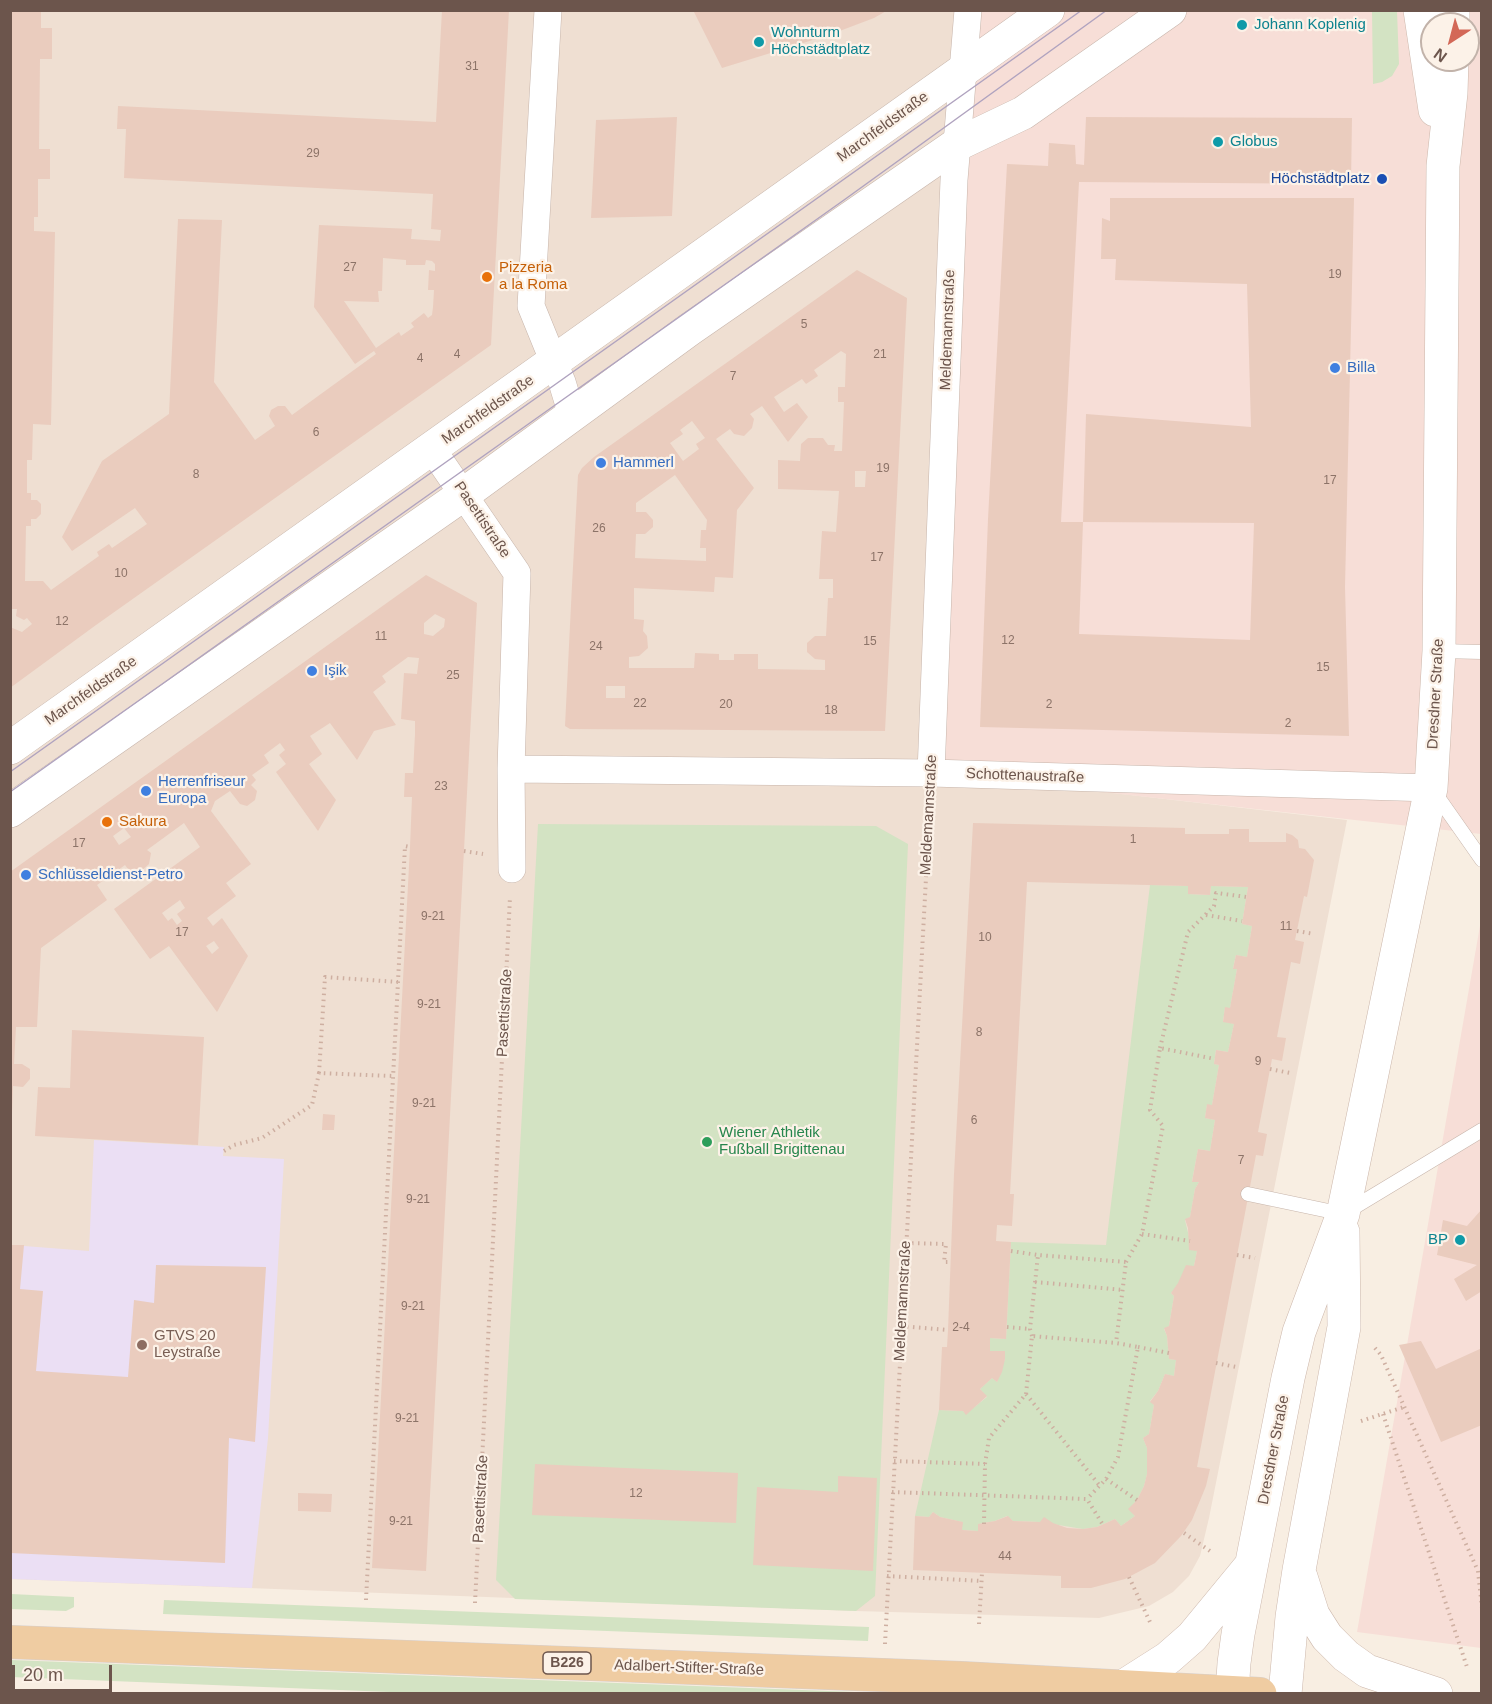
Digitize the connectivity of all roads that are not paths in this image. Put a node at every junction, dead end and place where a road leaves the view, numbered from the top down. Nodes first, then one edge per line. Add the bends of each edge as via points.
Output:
1 (548, 10) edge
2 (968, 10) edge
3 (1048, 10) edge
4 (1170, 10) edge
5 (1420, 10) edge
6 (963, 70) junction
7 (1452, 72) edge
8 (956, 145) junction
9 (1443, 166) junction
10 (554, 363) junction
11 (572, 415) junction
12 (432, 449) junction
13 (464, 494) junction
14 (1439, 651) junction
15 (1482, 652) edge
16 (10, 748) edge
17 (511, 769) junction
18 (932, 773) junction
19 (1431, 788) junction
20 (10, 811) edge
21 (1482, 860) edge
22 (512, 869) road end
23 (1482, 1130) edge
24 (1248, 1194) dead end
25 (1343, 1214) junction
26 (1251, 1565) junction
27 (1299, 1570) junction
28 (10, 1642) edge
29 (1124, 1686) junction
30 (1242, 1693) edge
31 (1286, 1694) edge
32 (1436, 1694) edge

1 - 10 street via 531,306
2 - 6 street, Meldemannstraße
3 - 6 main road
4 - 8 main road via 1023,113
5 - 9 main road, Dresdner Straße
6 - 8 street, Meldemannstraße
6 - 10 main road, Marchfeldstraße
7 - 9 main road, Dresdner Straße
8 - 11 main road
8 - 18 street, Meldemannstraße
9 - 14 main road, Dresdner Straße
10 - 11 street
10 - 12 main road, Marchfeldstraße
11 - 13 main road
12 - 13 street, Pasettistraße
12 - 16 main road, Marchfeldstraße
13 - 17 street, Pasettistraße via 517,573
13 - 20 main road
14 - 15 lane
14 - 19 main road, Dresdner Straße
17 - 18 street, Schottenaustraße
17 - 22 street, Pasettistraße
18 - 19 street, Schottenaustraße
19 - 21 lane
19 - 25 main road, Dresdner Straße
23 - 25 lane
24 - 25 lane
25 - 26 main road, Dresdner Straße via 1299,1332
25 - 27 main road, Dresdner Straße via 1344,1327
26 - 29 main road via 1192,1637 1168,1658
26 - 30 main road, Dresdner Straße via 1234,1663
27 - 31 main road, Dresdner Straße
27 - 32 main road via 1313,1615 1346,1656 1366,1671
28 - 29 main road, Adalbert-Stifter-Straße / B226
29 - 30 main road, Adalbert-Stifter-Straße / B226

